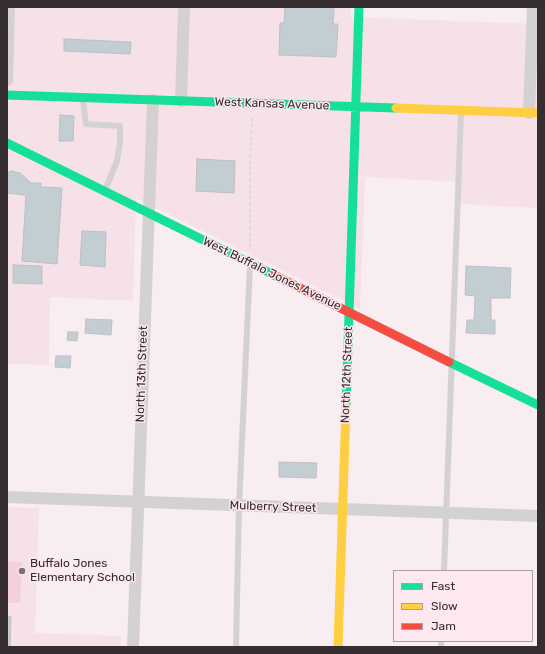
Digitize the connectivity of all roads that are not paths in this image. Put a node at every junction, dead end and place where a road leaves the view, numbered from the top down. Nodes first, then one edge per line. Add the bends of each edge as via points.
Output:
1 (9, 7) edge
2 (184, 7) edge
3 (358, 7) edge
4 (533, 7) edge
5 (535, 20) edge
6 (8, 34) edge
7 (7, 80) edge
8 (7, 94) edge
9 (83, 98) junction
10 (152, 100) junction
11 (181, 101) junction
12 (355, 107) junction
13 (461, 111) junction
14 (533, 113) edge
15 (7, 143) edge
16 (104, 191) junction
17 (149, 213) junction
18 (250, 263) junction
19 (349, 312) junction
20 (452, 363) junction
21 (538, 405) edge
22 (7, 498) edge
23 (137, 502) junction
24 (240, 506) junction
25 (343, 509) junction
26 (446, 513) junction
27 (538, 516) edge
28 (444, 570) edge
29 (132, 647) edge
30 (236, 647) edge
31 (338, 647) edge

1 - 6 street
2 - 11 street
3 - 12 main road, North 12th Street
4 - 5 street
5 - 14 street
6 - 7 street
8 - 9 main road, West Kansas Avenue
9 - 10 main road, West Kansas Avenue
9 - 16 lane via 86,124 120,126 117,161
10 - 11 main road, West Kansas Avenue
10 - 17 street, North 13th Street
11 - 12 main road, West Kansas Avenue
12 - 13 main road, West Kansas Avenue
12 - 19 main road, North 12th Street
13 - 14 main road, West Kansas Avenue
13 - 20 lane
15 - 16 main road, West Buffalo Jones Avenue
16 - 17 main road, West Buffalo Jones Avenue
17 - 18 main road, West Buffalo Jones Avenue
17 - 23 street, North 13th Street
18 - 19 main road, West Buffalo Jones Avenue
18 - 24 lane
19 - 20 main road, West Buffalo Jones Avenue
19 - 25 main road, North 12th Street
20 - 21 main road, West Buffalo Jones Avenue
20 - 26 lane
22 - 23 street, Mulberry Street
23 - 24 street, Mulberry Street
23 - 29 street, North 13th Street
24 - 25 street, Mulberry Street
24 - 30 lane
25 - 26 street, Mulberry Street
25 - 31 main road, North 12th Street
26 - 27 street, Mulberry Street
26 - 28 lane

